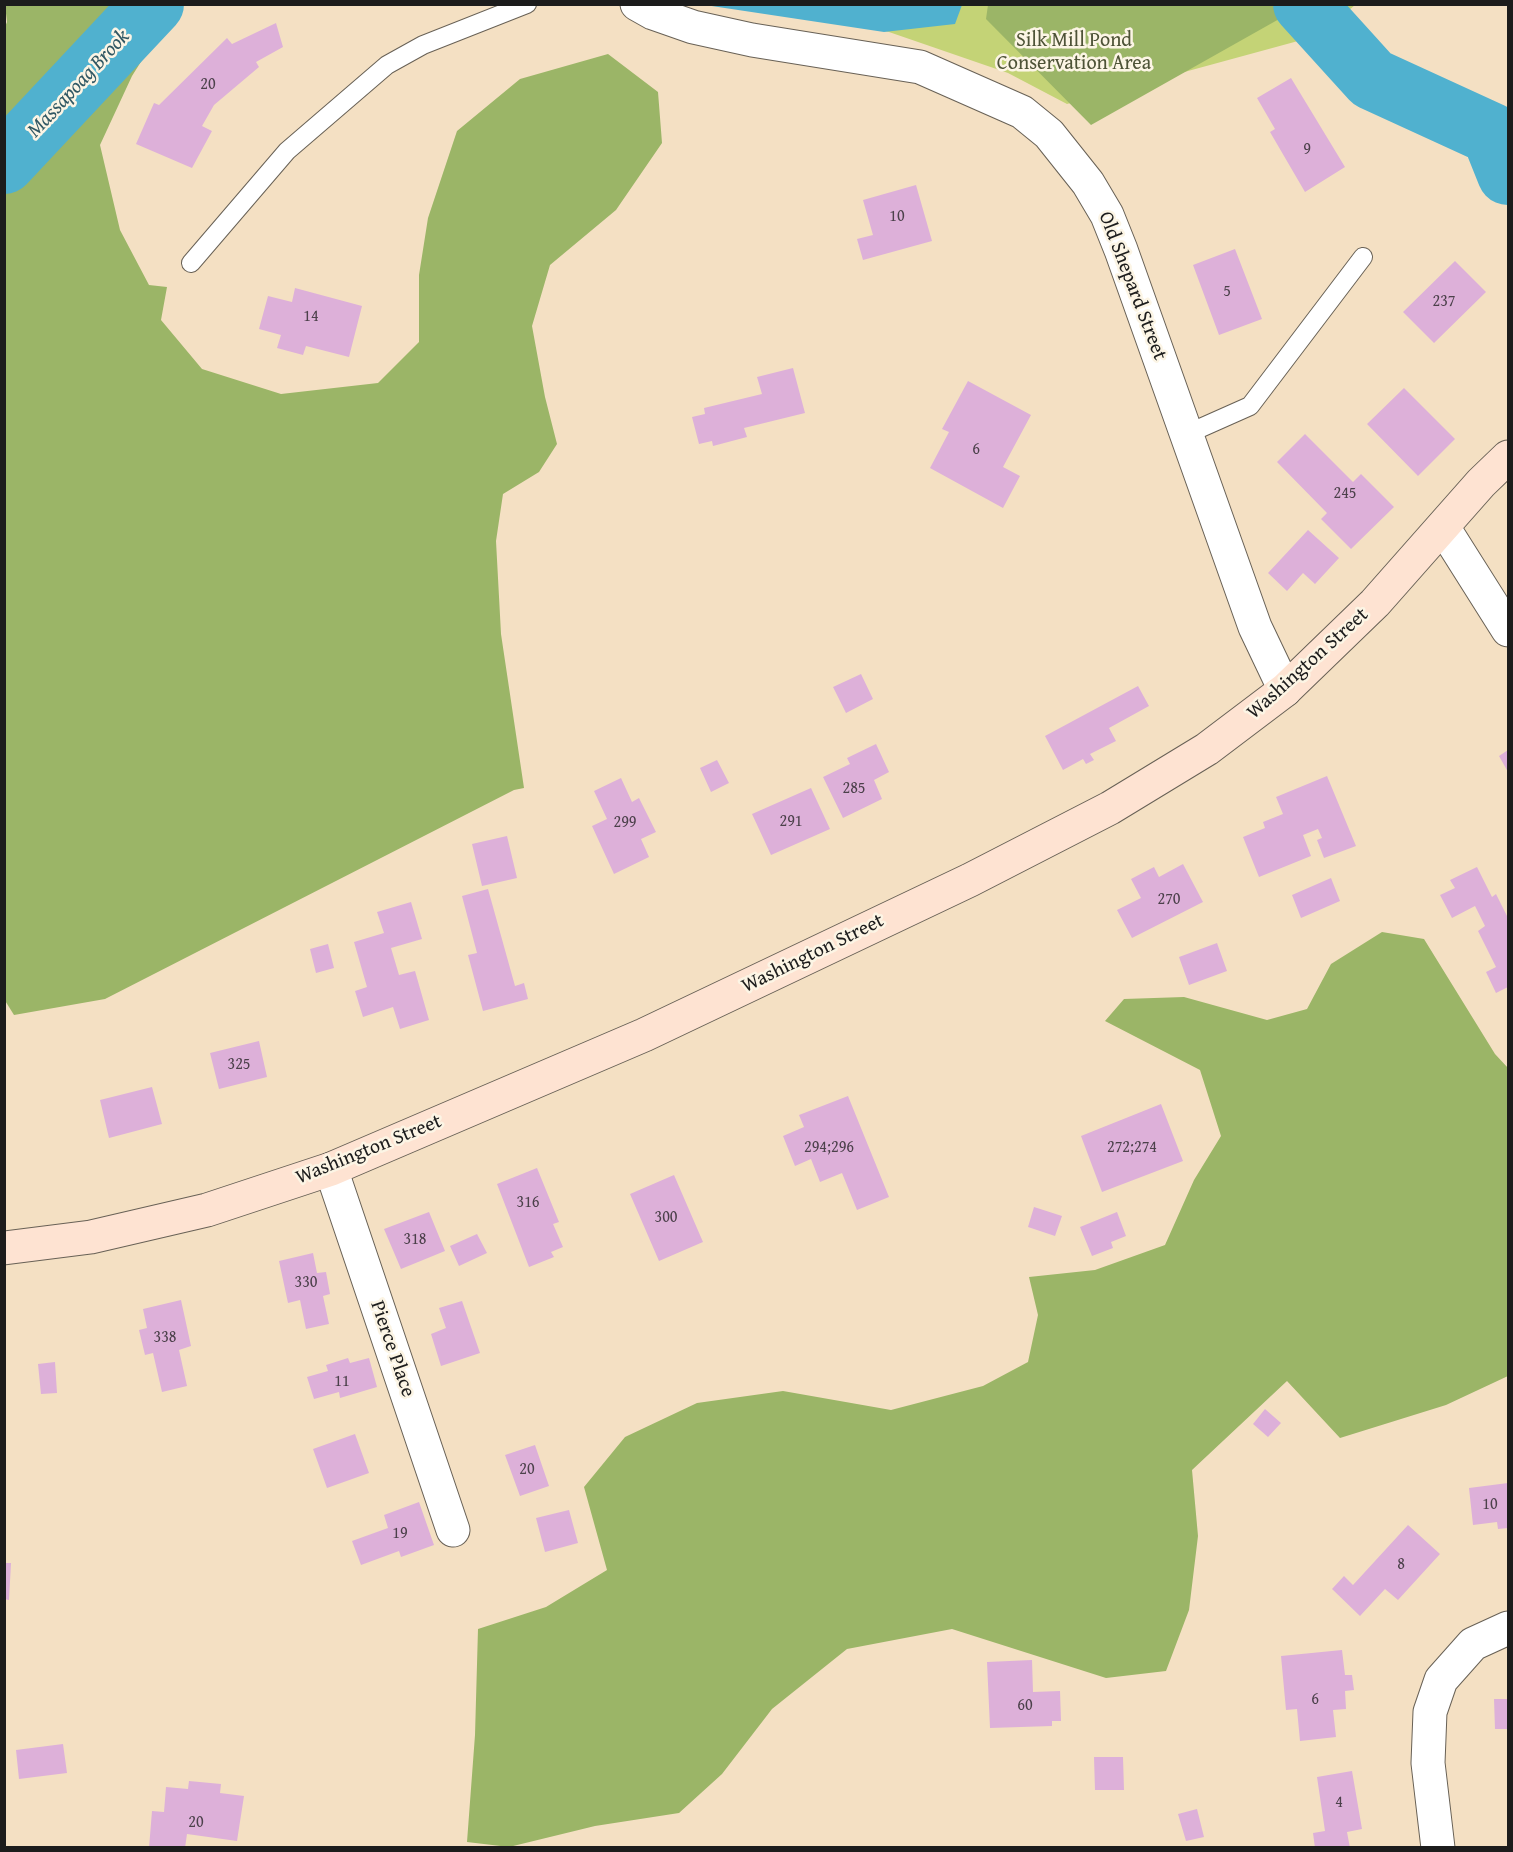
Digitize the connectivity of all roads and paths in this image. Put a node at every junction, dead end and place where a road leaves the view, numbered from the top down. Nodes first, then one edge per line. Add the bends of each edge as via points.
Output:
1 (527, 4) edge
2 (637, 4) edge
3 (1363, 257) dead end
4 (191, 263) dead end
5 (1187, 434) junction
6 (1509, 457) edge
7 (1443, 527) junction
8 (1509, 630) edge
9 (1285, 690) junction
10 (331, 1169) junction
11 (4, 1248) edge
12 (453, 1530) dead end
13 (1509, 1628) edge
14 (1438, 1848) edge

1 - 4 lane via 423,45 387,64 287,151
2 - 5 street, Old Shepard Street via 693,27 920,67 1022,112 1050,134 1082,174 1107,215
3 - 5 lane via 1250,406
5 - 9 street, Old Shepard Street via 1255,627
6 - 7 main road, Washington Street
7 - 8 street
7 - 9 main road, Washington Street via 1375,603
9 - 10 main road, Washington Street via 1208,749 1110,808 1013,858 644,1035
10 - 11 main road, Washington Street via 207,1210 91,1237
10 - 12 street, Pierce Place
13 - 14 street via 1473,1644 1441,1680 1430,1712 1428,1763

